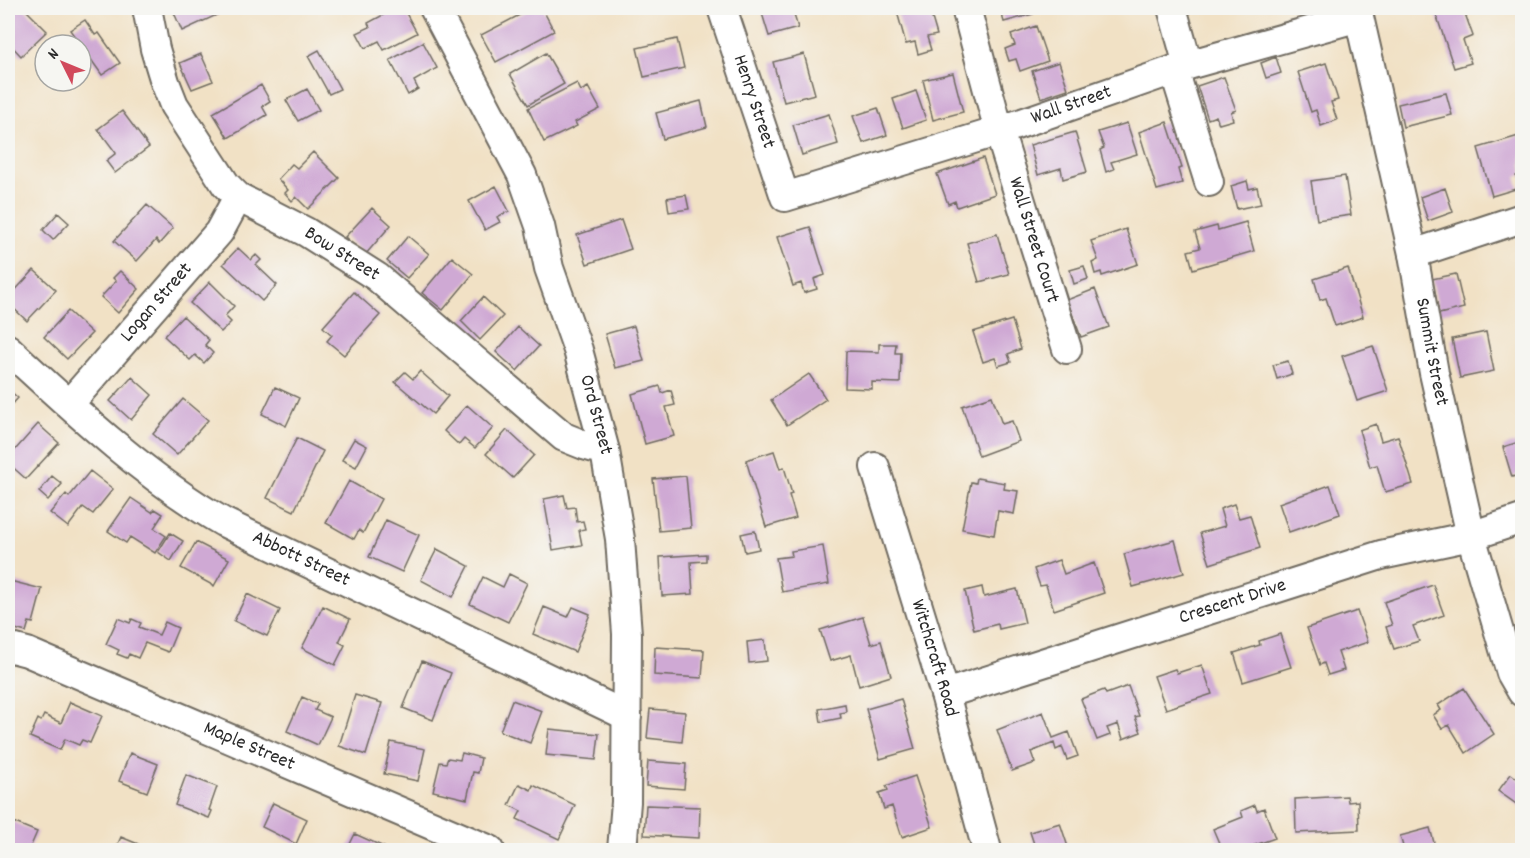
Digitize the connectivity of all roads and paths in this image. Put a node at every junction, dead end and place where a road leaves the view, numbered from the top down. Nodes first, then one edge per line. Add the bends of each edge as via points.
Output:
1 (147, 8) edge
2 (434, 8) edge
3 (722, 8) edge
4 (966, 8) edge
5 (1172, 8) edge
6 (1358, 12) edge
7 (1181, 67) junction
8 (999, 131) junction
9 (1209, 182) dead end
10 (238, 197) junction
11 (785, 197) joint
12 (1522, 218) edge
13 (1413, 254) junction
14 (8, 349) edge
15 (1067, 349) dead end
16 (69, 404) junction
17 (604, 451) junction
18 (875, 467) dead end
19 (1522, 519) edge
20 (1471, 536) junction
21 (8, 647) edge
22 (1522, 692) edge
23 (945, 694) junction
24 (627, 716) junction
25 (490, 850) edge
26 (622, 850) edge
27 (987, 850) edge

1 - 10 street, Bow Street via 161,71 174,105
2 - 17 street, Ord Street via 522,175 540,226 549,268 579,350
3 - 11 street, Henry Street
4 - 8 street, Wall Street Court
5 - 7 street
6 - 7 street, Wall Street
6 - 13 street, Summit Street
7 - 8 street, Wall Street
7 - 9 street
8 - 11 street, Wall Street
8 - 15 street, Wall Street Court
10 - 16 street, Logan Street via 219,232
10 - 17 street, Bow Street via 306,232 378,277 564,437
12 - 13 street
13 - 20 street, Summit Street via 1434,373
14 - 16 street, Abbott Street
16 - 24 street, Abbott Street via 188,502
17 - 24 street, Ord Street via 620,538 627,634
18 - 23 street, Witchcraft Road
19 - 20 street, Crescent Drive
20 - 22 street, Summit Street via 1511,673
20 - 23 street, Crescent Drive via 1381,555
21 - 25 street, Maple Street
23 - 27 street, Witchcraft Road
24 - 26 street, Ord Street

